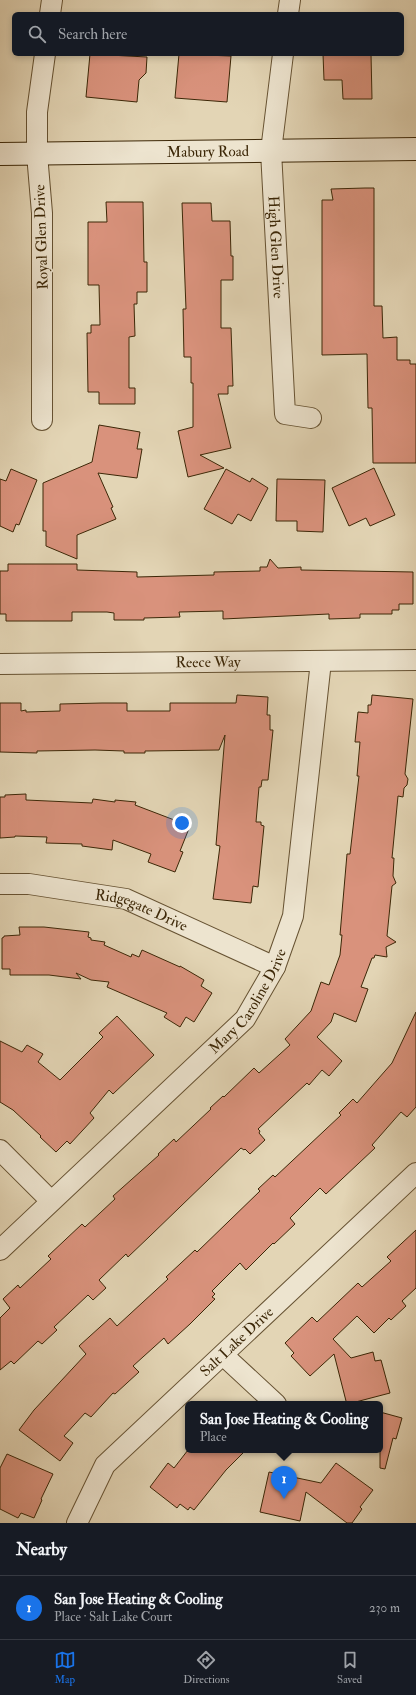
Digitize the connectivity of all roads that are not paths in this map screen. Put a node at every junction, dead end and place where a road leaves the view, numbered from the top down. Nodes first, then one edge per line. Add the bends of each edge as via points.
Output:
1 (52, 0) edge
2 (290, 0) edge
3 (50, 12) edge
4 (288, 12) edge
5 (45, 56) edge
6 (283, 56) edge
7 (416, 149) edge
8 (271, 151) junction
9 (0, 154) edge
10 (37, 154) junction
11 (311, 418) dead end
12 (42, 420) dead end
13 (416, 660) edge
14 (321, 661) junction
15 (0, 664) edge
16 (0, 884) edge
17 (275, 966) junction
18 (0, 1150) edge
19 (416, 1173) edge
20 (51, 1201) junction
21 (0, 1250) edge
22 (223, 1355) junction
23 (273, 1401) edge
24 (76, 1523) edge

1 - 3 street
2 - 4 street
5 - 10 street, Royal Glen Drive via 37,112
6 - 8 street, High Glen Drive
7 - 8 main road, Mabury Road
8 - 10 main road, Mabury Road
8 - 11 street, High Glen Drive via 285,414
9 - 10 main road, Mabury Road
10 - 12 street, Royal Glen Drive via 42,213
13 - 14 street, Reece Way
14 - 15 street, Reece Way
14 - 17 street, Mary Caroline Drive via 293,916
16 - 17 street, Ridgegate Drive via 29,884 126,899
17 - 20 street, Mary Caroline Drive via 245,1019
18 - 20 street
19 - 22 street, Salt Lake Drive
20 - 21 street, Mary Caroline Drive
22 - 23 street
22 - 24 street, Salt Lake Drive via 105,1465

